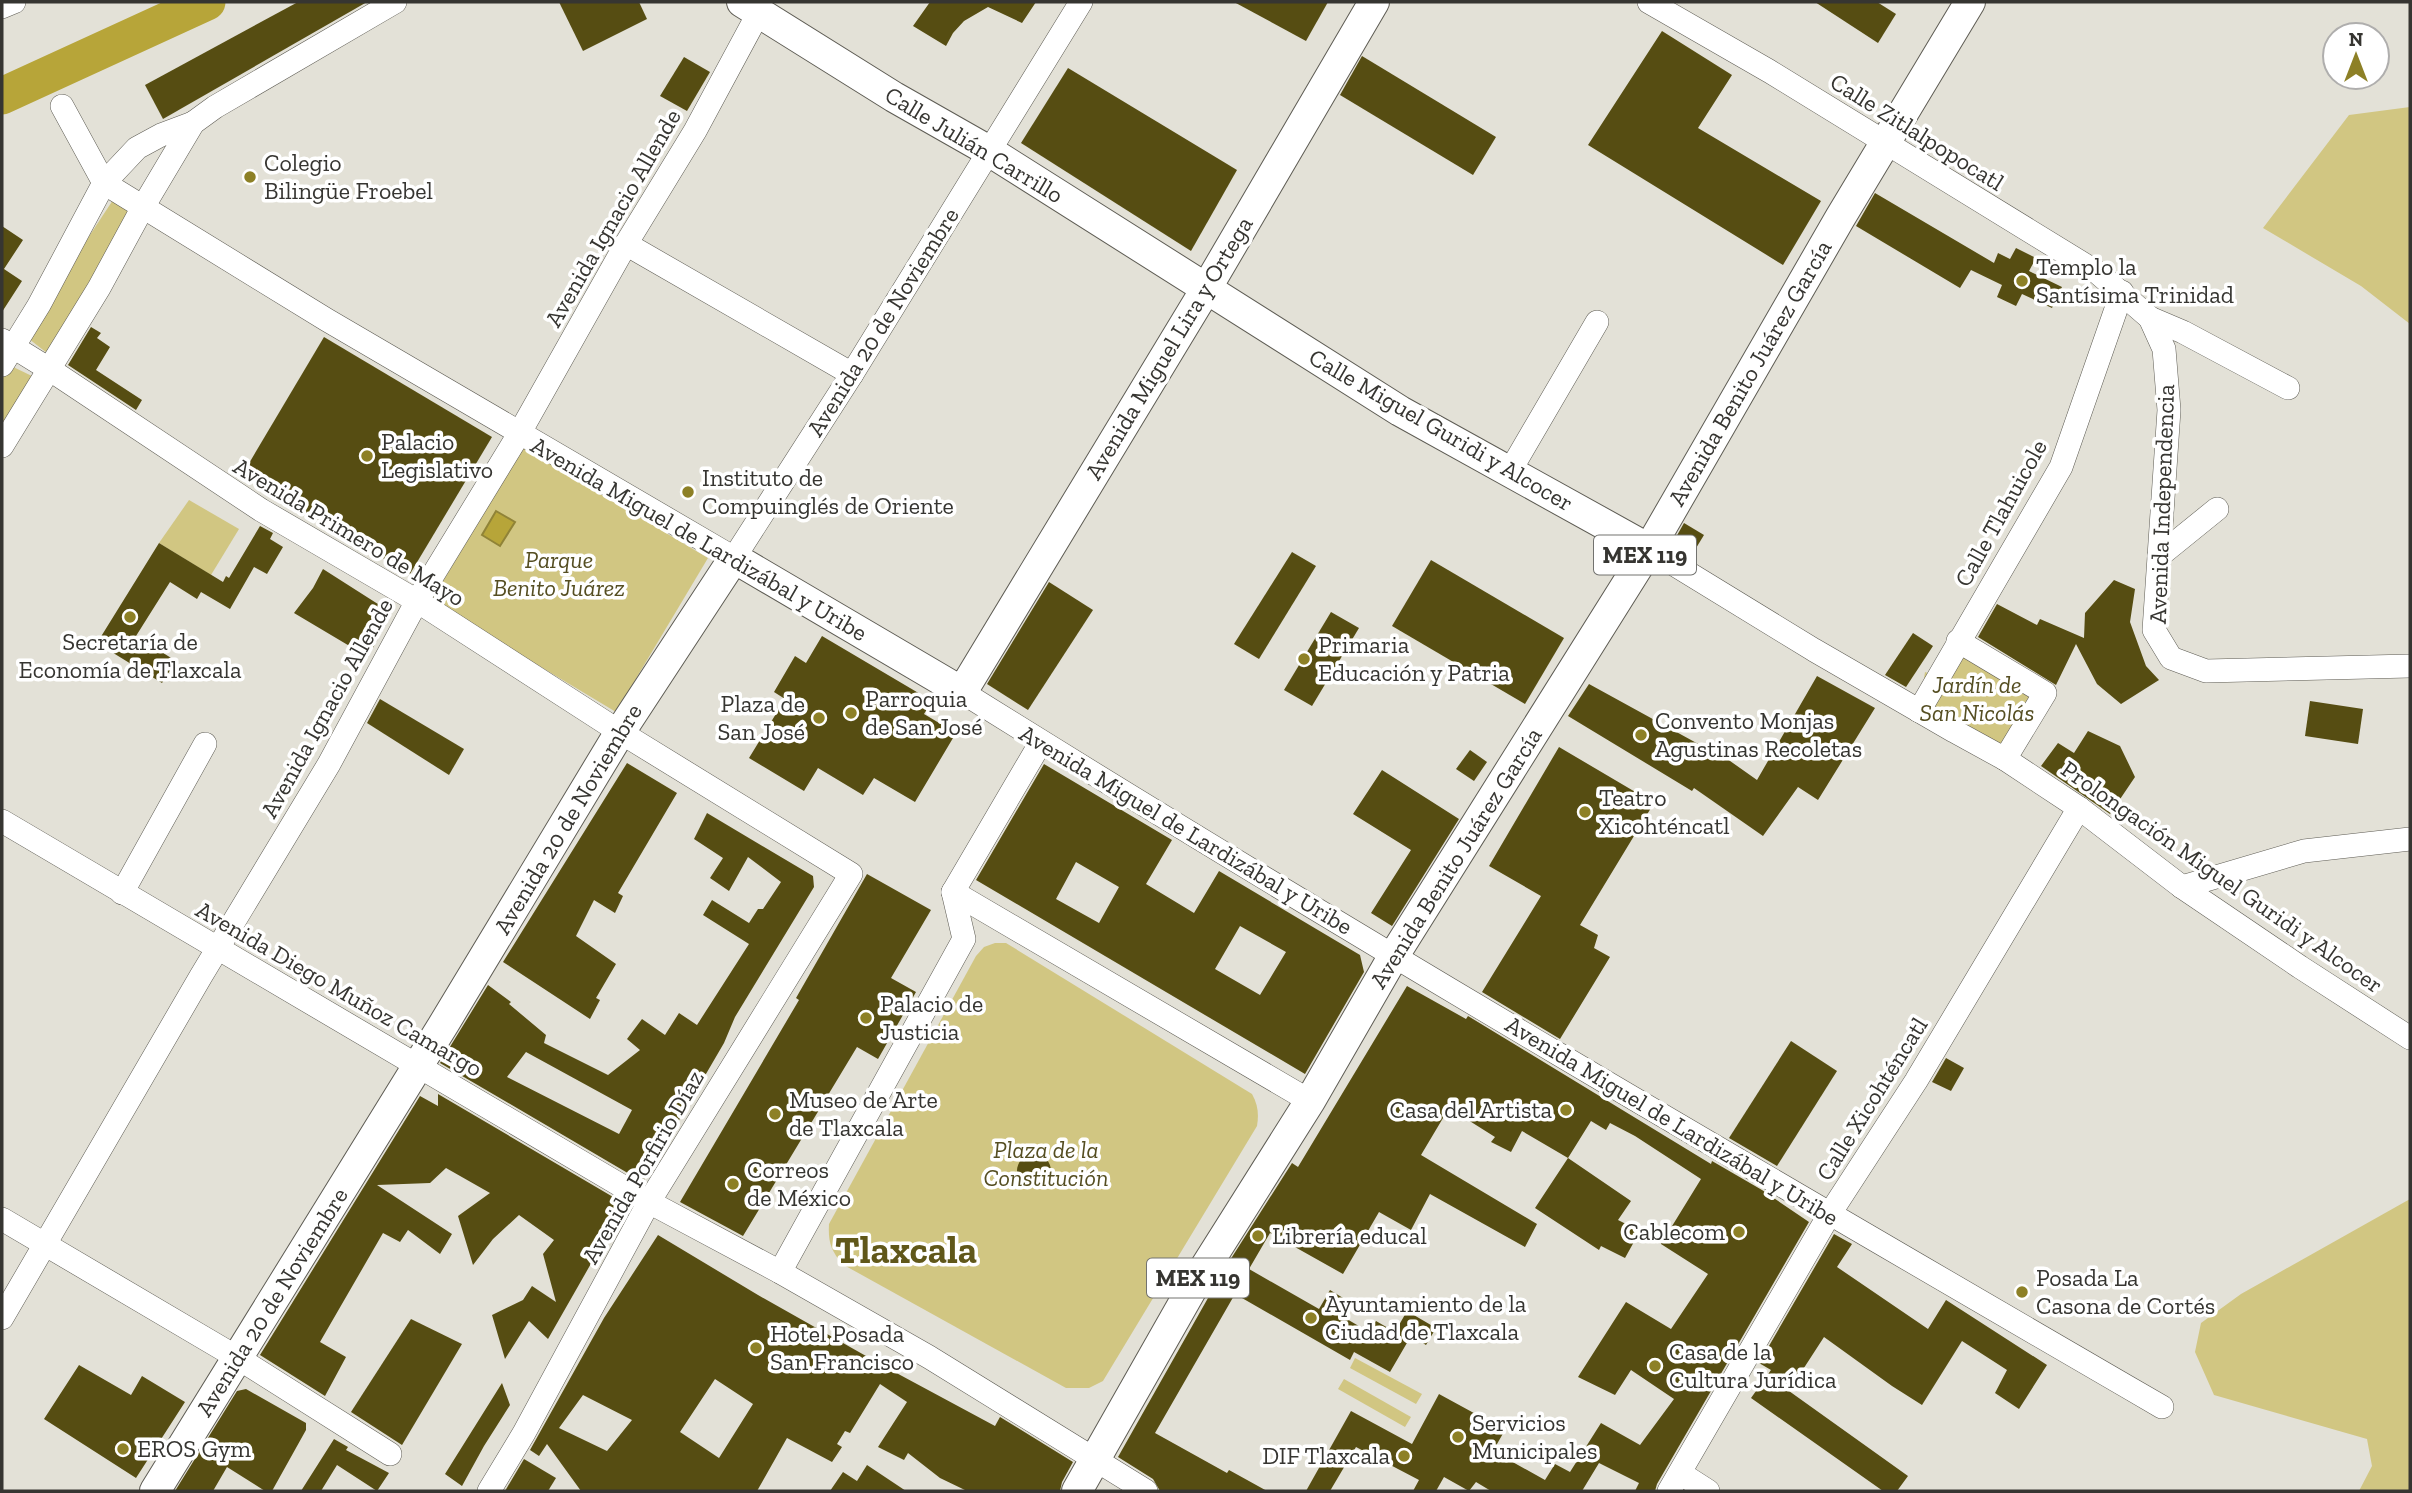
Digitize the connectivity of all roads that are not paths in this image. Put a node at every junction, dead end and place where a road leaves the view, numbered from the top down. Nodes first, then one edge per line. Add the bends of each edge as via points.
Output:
1 (14, 2) edge
2 (394, 2) edge
3 (1081, 2) edge
4 (1374, 2) edge
5 (1970, 2) edge
6 (1655, 3) edge
7 (2, 7) edge
8 (750, 8) edge
9 (62, 106) dead end
10 (193, 123) junction
11 (1884, 144) junction
12 (989, 151) junction
13 (104, 183) junction
14 (143, 207) junction
15 (626, 244) junction
16 (1206, 289) junction
17 (2122, 292) junction
18 (2150, 318) junction
19 (1597, 322) dead end
20 (5, 351) edge
21 (49, 369) junction
22 (852, 374) junction
23 (2288, 388) dead end
24 (519, 434) junction
25 (2, 446) edge
26 (1510, 471) junction
27 (2217, 509) dead end
28 (1648, 549) junction
29 (2159, 556) junction
30 (734, 558) junction
31 (417, 601) junction
32 (1958, 640) junction
33 (2410, 666) edge
34 (962, 692) junction
35 (1919, 711) junction
36 (620, 732) junction
37 (1041, 742) junction
38 (205, 744) dead end
39 (2005, 759) junction
40 (2078, 808) junction
41 (2, 821) edge
42 (2410, 839) edge
43 (850, 874) joint
44 (2182, 887) junction
45 (953, 891) junction
46 (122, 892) junction
47 (217, 948) junction
48 (1393, 957) junction
49 (2410, 1038) edge
50 (418, 1066) junction
51 (1310, 1101) junction
52 (649, 1202) junction
53 (1829, 1214) junction
54 (2, 1219) edge
55 (44, 1244) junction
56 (780, 1272) junction
57 (2, 1318) edge
58 (238, 1358) junction
59 (2162, 1407) dead end
60 (390, 1454) dead end
61 (1097, 1460) junction
62 (1674, 1482) edge
63 (155, 1491) edge
64 (489, 1491) edge
65 (1077, 1491) edge
66 (1146, 1491) edge
67 (1709, 1491) edge

1 - 7 street
2 - 10 street
3 - 12 street, Avenida 20 de Noviembre
4 - 16 main road, Avenida Miguel Lira y Ortega
5 - 11 main road, Avenida Benito Juárez García / MEX 119
6 - 11 street, Calle Zitlalpopocatl
8 - 12 main road, Calle Julián Carrillo
8 - 15 street, Avenida Ignacio Allende via 695,131
9 - 13 street
10 - 13 street via 137,148
10 - 14 street
11 - 17 street, Calle Zitlalpopocatl
11 - 28 main road, Avenida Benito Juárez García / MEX 119
12 - 16 main road, Calle Julián Carrillo
12 - 22 street, Avenida 20 de Noviembre
13 - 14 street, Avenida Miguel de Lardizábal y Uribe
13 - 20 street via 39,305
14 - 21 street
14 - 24 street, Avenida Miguel de Lardizábal y Uribe
15 - 22 street
15 - 24 street, Avenida Ignacio Allende
16 - 26 main road, Calle Miguel Guridi y Alcocer via 1400,411
16 - 34 main road, Avenida Miguel Lira y Ortega
17 - 18 street, Calle Zitlalpopocatl
17 - 32 street, Calle Tlahuicole via 2062,467
18 - 23 street
18 - 29 street, Avenida Independencia via 2164,349 2169,410
19 - 26 street
20 - 21 street, Avenida Primero de Mayo
21 - 25 street
21 - 31 street, Avenida Primero de Mayo via 242,499
22 - 30 street, Avenida 20 de Noviembre
24 - 30 street, Avenida Miguel de Lardizábal y Uribe
24 - 31 street, Avenida Ignacio Allende
26 - 28 main road, Calle Miguel Guridi y Alcocer
27 - 29 street
28 - 35 street, Calle Miguel Guridi y Alcocer
28 - 48 main road, Avenida Benito Juárez García / MEX 119
29 - 33 street, Avenida Independencia via 2154,630 2171,658 2206,671
30 - 34 main road, Avenida Miguel de Lardizábal y Uribe
30 - 36 main road, Avenida 20 de Noviembre
31 - 36 street, Avenida Primero de Mayo
31 - 47 street, Avenida Ignacio Allende via 328,764
32 - 35 street, Calle Tlahuicole
32 - 39 street via 2045,693
34 - 37 street, Avenida Miguel de Lardizábal y Uribe
35 - 39 street, Calle Miguel Guridi y Alcocer
36 - 43 street, Avenida Primero de Mayo
36 - 50 main road, Avenida 20 de Noviembre
37 - 45 street
37 - 48 street, Avenida Miguel de Lardizábal y Uribe
38 - 46 street
39 - 40 street, Prolongación Miguel Guridi y Alcocer
40 - 44 street, Prolongación Miguel Guridi y Alcocer
40 - 53 street, Calle Xicohténcatl via 1916,1081
41 - 46 street, Avenida Diego Muñoz Camargo
42 - 44 street via 2304,851
43 - 52 street, Avenida Porfirio Díaz
44 - 49 street, Prolongación Miguel Guridi y Alcocer
45 - 51 street
45 - 56 street via 964,939
46 - 47 street, Avenida Diego Muñoz Camargo
47 - 50 street, Avenida Diego Muñoz Camargo
47 - 55 street, Avenida Ignacio Allende
48 - 51 main road, Avenida Benito Juárez García / MEX 119
48 - 53 street, Avenida Miguel de Lardizábal y Uribe
50 - 52 street, Avenida Diego Muñoz Camargo
50 - 58 main road, Avenida 20 de Noviembre
51 - 61 main road, MEX 119 via 1194,1285
52 - 56 street
52 - 64 street, Avenida Porfirio Díaz
53 - 59 street, Avenida Miguel de Lardizábal y Uribe
53 - 62 street, Calle Xicohténcatl
54 - 55 street
55 - 57 street, Avenida Ignacio Allende
55 - 58 street
56 - 61 street
58 - 60 street
58 - 63 main road, Avenida 20 de Noviembre
61 - 65 main road, MEX 119
61 - 66 street
62 - 67 street

